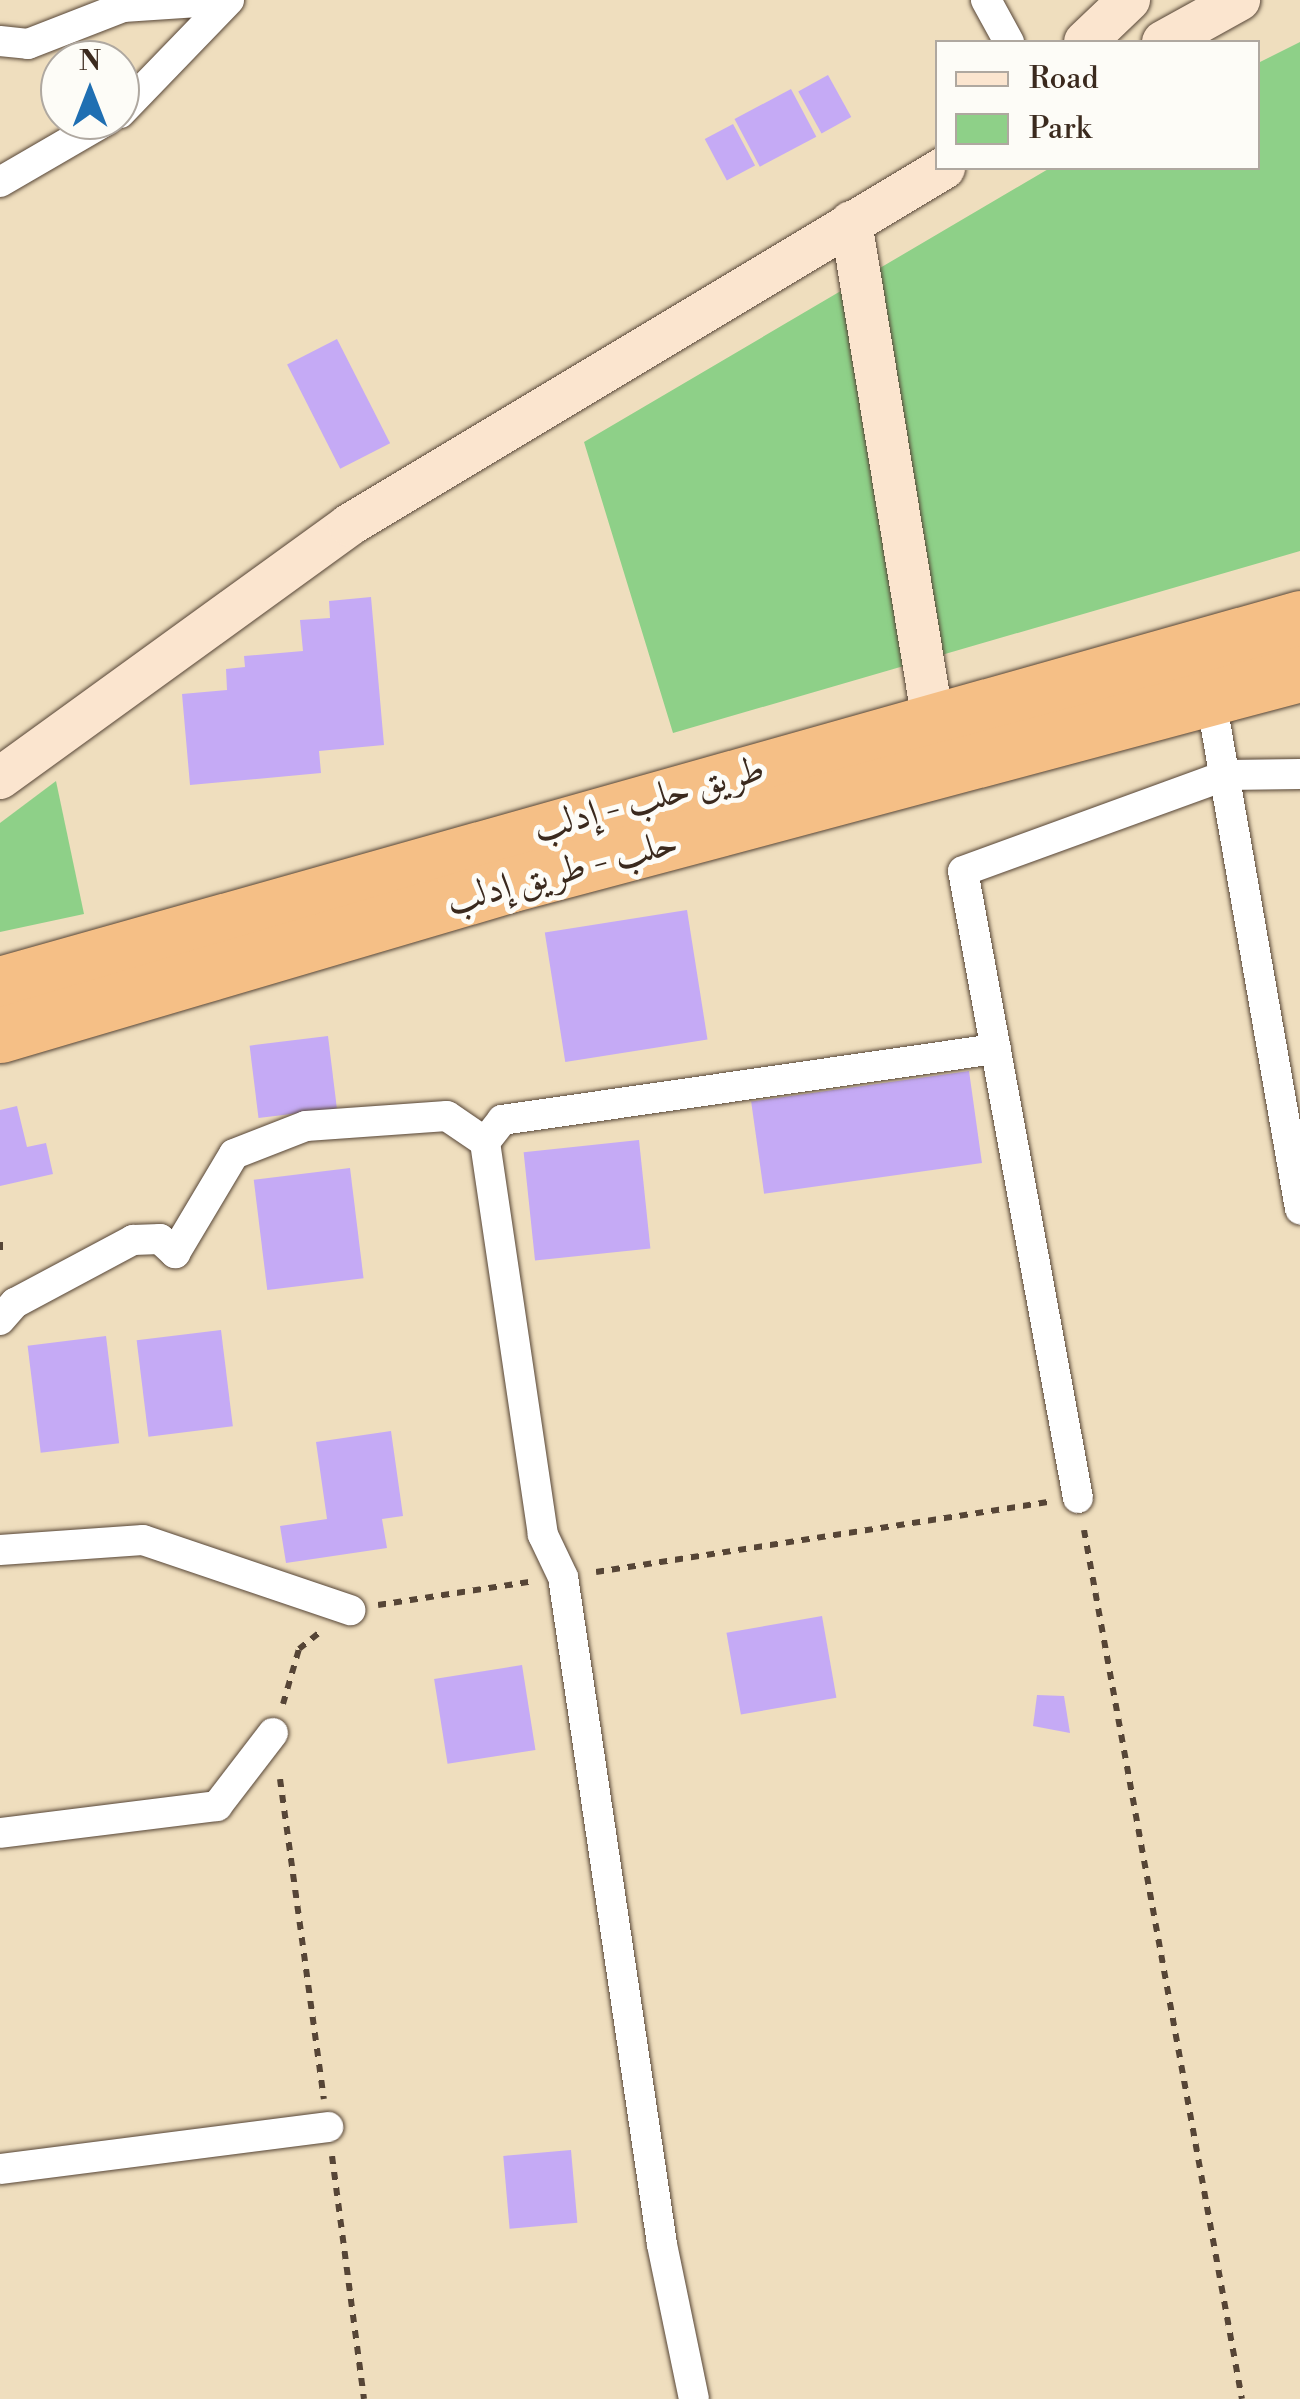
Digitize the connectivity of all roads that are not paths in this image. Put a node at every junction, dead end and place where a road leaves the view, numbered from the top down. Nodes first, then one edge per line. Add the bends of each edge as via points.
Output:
1 (228, 0) edge
2 (986, 0) edge
3 (1129, 0) edge
4 (1239, 0) edge
5 (1008, 40) edge
6 (1088, 40) edge
7 (1168, 40) edge
8 (0, 41) edge
9 (140, 92) edge
10 (73, 140) edge
11 (941, 170) edge
12 (0, 182) edge
13 (851, 222) junction
14 (1300, 618) edge
15 (1300, 674) edge
16 (1211, 700) junction
17 (934, 721) junction
18 (1300, 774) edge
19 (1226, 776) junction
20 (0, 778) edge
21 (0, 984) edge
22 (0, 1035) edge
23 (996, 1048) junction
24 (484, 1142) junction
25 (1300, 1209) edge
26 (0, 1320) edge
27 (1078, 1498) road end
28 (0, 1550) edge
29 (350, 1610) road end
30 (273, 1733) road end
31 (0, 1833) edge
32 (328, 2127) road end
33 (0, 2168) edge
34 (694, 2399) edge

1 - 8 street via 123,8 28,44
1 - 9 street
2 - 5 street
3 - 6 street
4 - 7 street
10 - 12 street
11 - 13 street
13 - 17 street
13 - 20 street via 349,524
14 - 17 highway, طريق حلب - إدلب
15 - 16 highway, حلب - طريق إدلب
16 - 19 street
16 - 22 highway, حلب - طريق إدلب via 509,885
17 - 21 highway, طريق حلب - إدلب
18 - 19 street
19 - 23 street via 963,870
19 - 25 street
23 - 24 street via 502,1120
23 - 27 street
24 - 26 street via 447,1116 306,1126 234,1154 176,1253 160,1239 133,1240 15,1303
24 - 34 street via 543,1535 563,1577 662,2244
28 - 29 street via 143,1540
30 - 31 street via 218,1806
32 - 33 street

